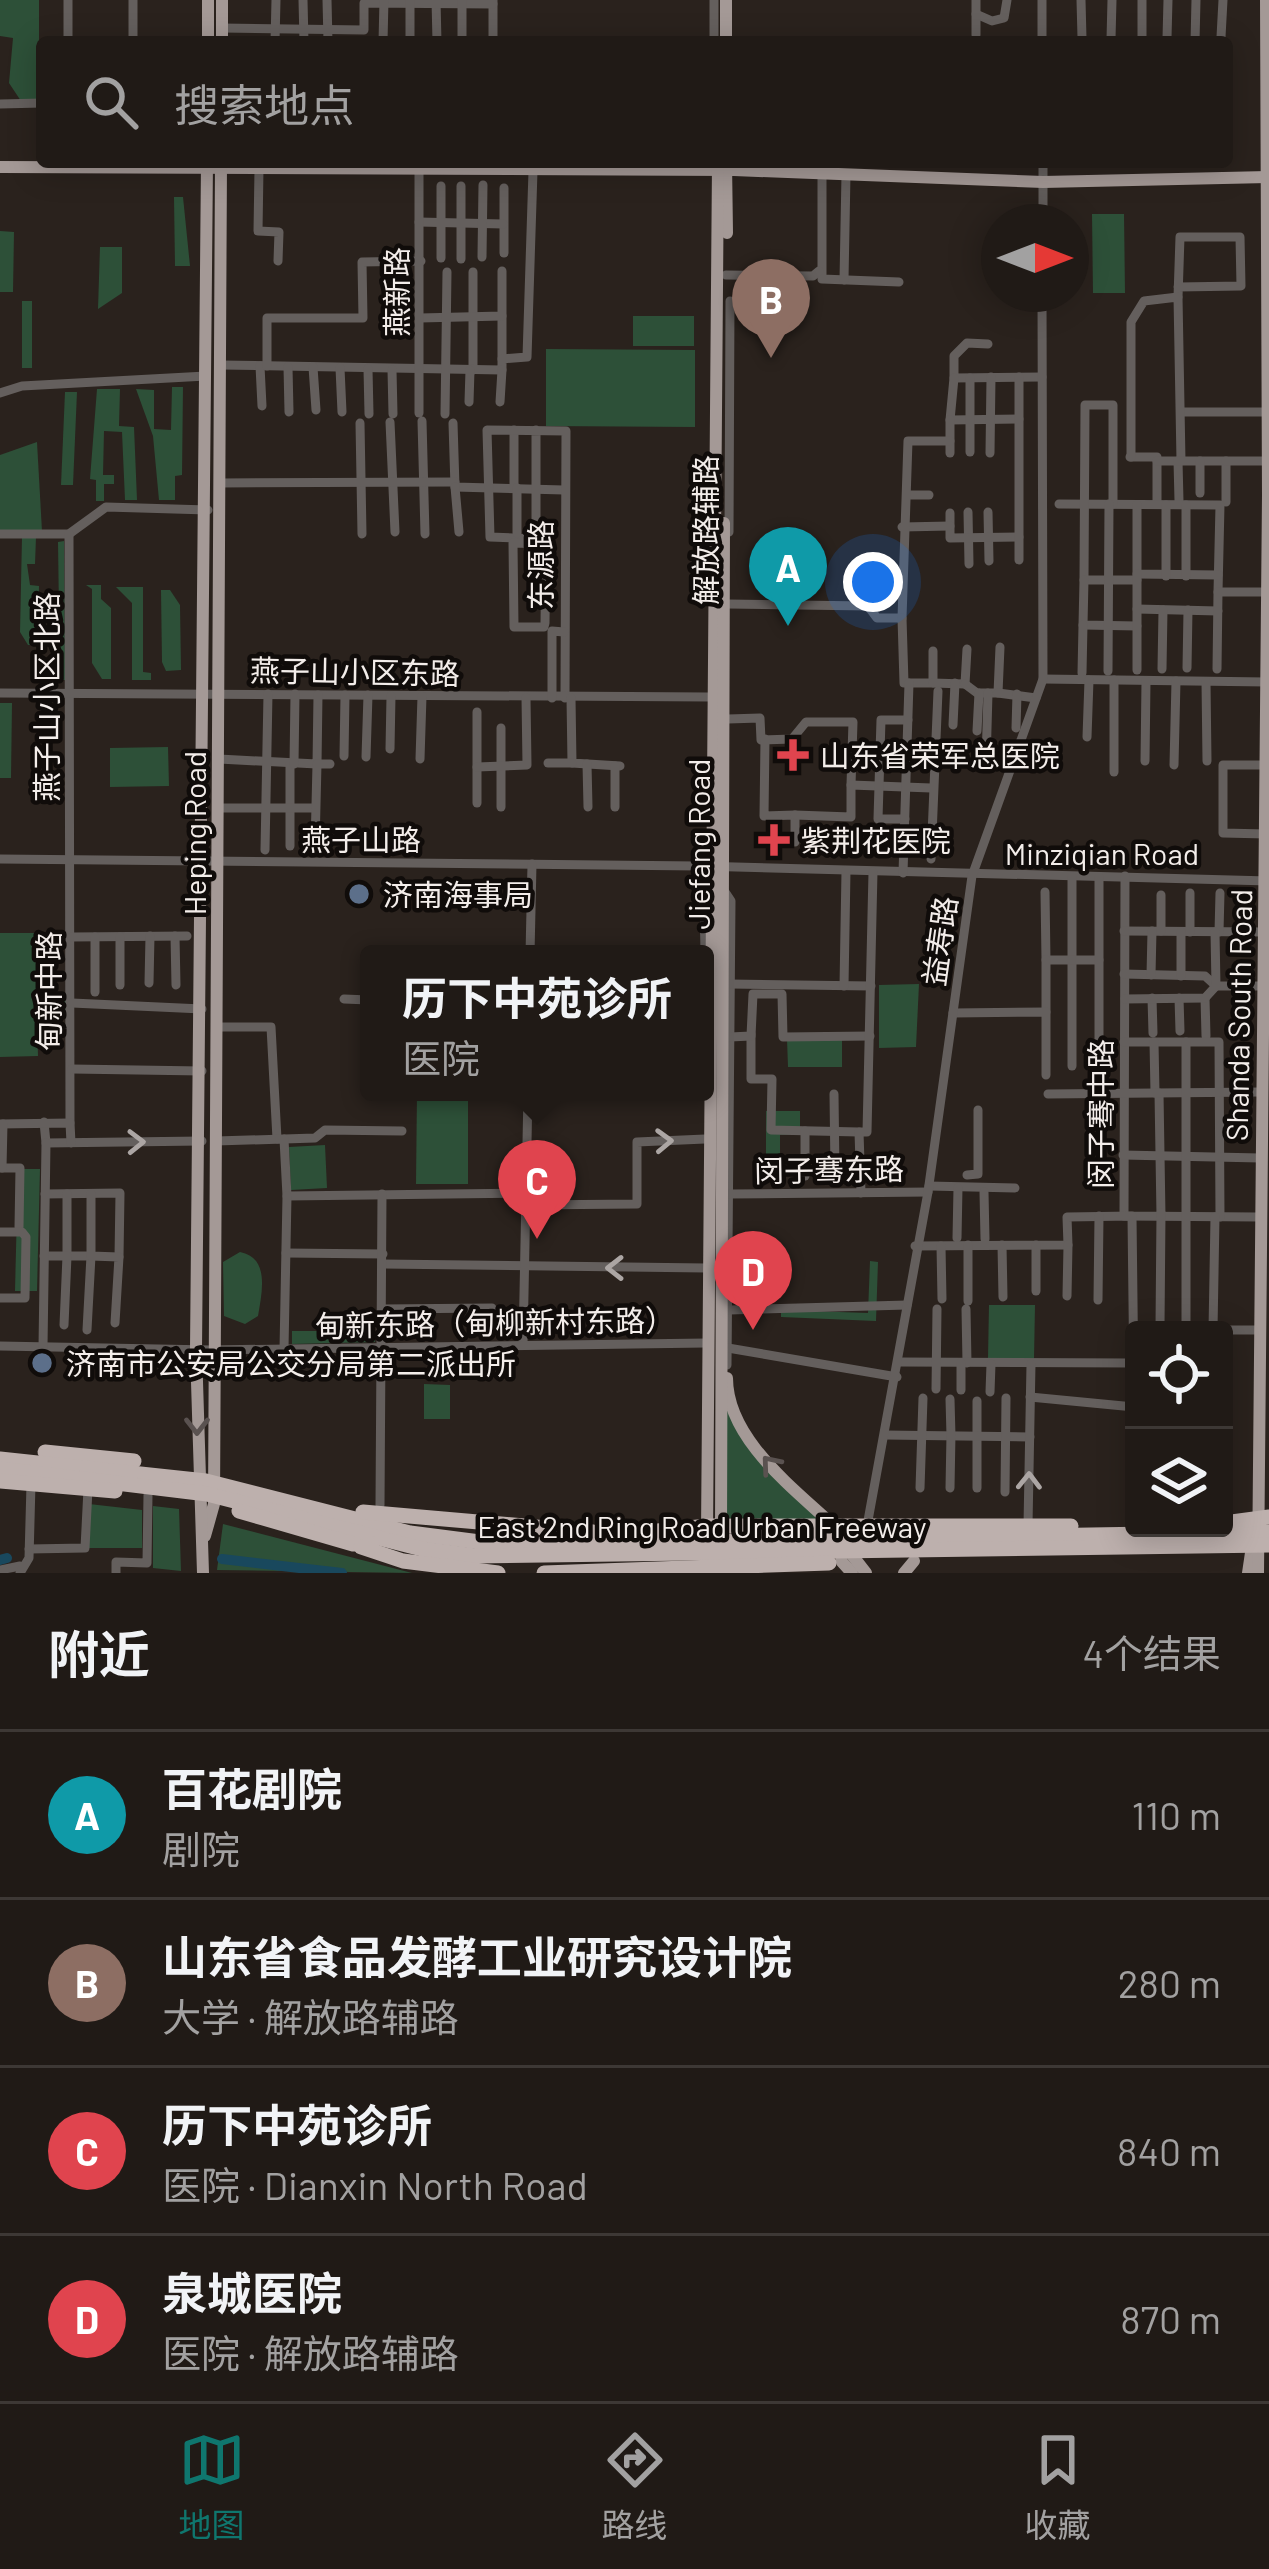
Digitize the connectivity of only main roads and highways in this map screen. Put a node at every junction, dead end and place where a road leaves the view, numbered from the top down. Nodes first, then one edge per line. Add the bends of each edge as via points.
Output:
1 (208, 0) edge
2 (222, 0) edge
3 (722, 0) edge
4 (1266, 0) edge
5 (1267, 32) edge
6 (222, 35) edge
7 (208, 36) edge
8 (722, 36) edge
9 (36, 161) edge
10 (0, 164) edge
11 (36, 164) edge
12 (214, 168) edge
13 (214, 168) edge
14 (368, 168) edge
15 (646, 168) edge
16 (722, 168) edge
17 (722, 168) edge
18 (747, 168) edge
19 (814, 168) edge
20 (1043, 173) edge
21 (1267, 175) edge
22 (722, 298) junction
23 (1268, 412) edge
24 (1268, 460) edge
25 (213, 509) junction
26 (1267, 592) edge
27 (1267, 682) edge
28 (212, 693) junction
29 (1266, 765) edge
30 (211, 864) junction
31 (1267, 880) edge
32 (717, 890) junction
33 (714, 1065) edge
34 (722, 1097) junction
35 (713, 1101) edge
36 (730, 1115) road end
37 (1265, 1116) edge
38 (209, 1141) junction
39 (705, 1160) road end
40 (712, 1181) junction
41 (1264, 1202) edge
42 (724, 1378) junction
43 (0, 1448) edge
44 (0, 1459) edge
45 (716, 1468) junction
46 (0, 1469) edge
47 (205, 1472) junction
48 (0, 1481) edge
49 (206, 1503) junction
50 (363, 1512) junction
51 (714, 1526) junction
52 (1125, 1527) edge
53 (836, 1528) junction
54 (1233, 1528) edge
55 (1264, 1538) edge
56 (353, 1544) junction
57 (656, 1550) junction
58 (909, 1567) edge
59 (854, 1568) edge
60 (712, 1569) edge
61 (438, 1570) edge
62 (587, 1571) edge
63 (203, 1573) edge
64 (497, 1573) edge
65 (544, 1573) edge
66 (1248, 1573) edge
67 (1258, 1573) edge

1 - 7 main road
2 - 6 main road
3 - 8 main road
4 - 5 main road, Shanda South Road
5 - 21 main road, Shanda South Road
9 - 10 main road
10 - 11 main road
12 - 25 main road, Heping Road via 220,483
13 - 25 main road, Heping Road via 206,376
14 - 15 main road
16 - 22 main road, Jiefang Road
17 - 22 main road, Jiefang Road
18 - 20 main road
19 - 20 main road
20 - 21 main road
21 - 23 main road, Shanda South Road
22 - 32 main road, Jiefang Road
23 - 24 main road, Shanda South Road
24 - 26 main road, Shanda South Road
25 - 28 main road, Heping Road
26 - 27 main road, Shanda South Road
27 - 29 main road, Shanda South Road
28 - 30 main road, Heping Road
28 - 30 main road, Heping Road via 219,758
29 - 31 main road, Shanda South Road
30 - 38 main road, Heping Road via 217,1027
30 - 38 main road, Heping Road via 202,1009
31 - 37 main road, Shanda South Road
32 - 33 main road, Jiefang Road
32 - 34 main road, Jiefang Road
34 - 36 main road
34 - 42 main road, Jiefang Road
35 - 40 main road, Jiefang Road
37 - 41 main road, Shanda South Road
38 - 47 main road, Heping Road
39 - 40 main road
40 - 45 main road, Jiefang Road
41 - 55 main road, Shanda South Road
42 - 45 main road, Jiefang Road
53 -> 42 main road via 773,1470
43 - 47 highway
44 - 57 highway, East 2nd Ring Road Urban Freeway via 206,1481 459,1541
45 - 51 main road, Jiefang Road
46 - 57 highway, East 2nd Ring Road Urban Freeway via 207,1494 475,1556
47 - 49 main road, Heping Road
47 - 50 highway
48 - 49 highway
49 - 56 highway
49 - 63 main road, Heping Road
50 - 51 highway via 611,1533
50 - 57 highway via 491,1535 569,1535
51 - 53 highway
51 - 60 main road, Jiefang Road
52 - 53 highway
53 - 59 main road
54 - 55 highway
55 - 57 highway, East 2nd Ring Road Urban Freeway
55 - 58 highway
55 - 66 main road, Shanda South Road
55 - 67 main road, Shanda South Road
56 - 57 highway via 497,1565 571,1565
56 - 61 highway
56 - 62 highway via 473,1560 572,1562
58 - 59 highway
59 - 60 highway
60 - 62 highway
61 - 64 highway
62 - 65 highway

